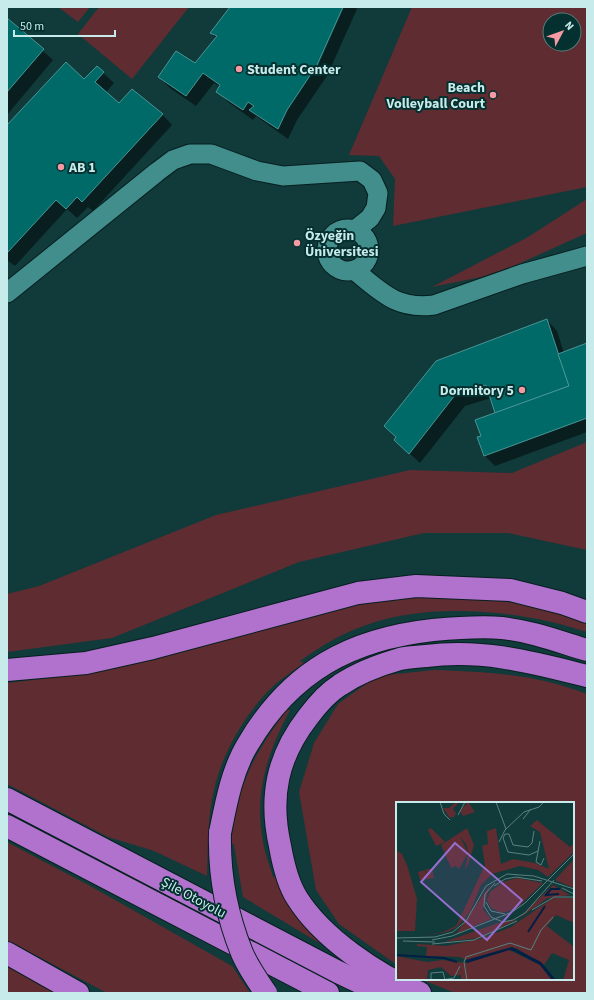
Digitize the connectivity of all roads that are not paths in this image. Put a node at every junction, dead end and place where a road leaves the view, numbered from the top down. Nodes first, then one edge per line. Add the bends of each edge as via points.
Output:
1 (355, 230) junction
2 (587, 256) edge
3 (354, 270) junction
4 (7, 293) edge
5 (587, 612) edge
6 (587, 650) edge
7 (7, 670) edge
8 (587, 676) edge
9 (7, 799) edge
10 (7, 826) edge
11 (7, 953) edge
12 (78, 993) edge
13 (266, 993) edge
14 (328, 993) edge
15 (382, 993) edge
16 (420, 993) edge

1 - 3 lane via 365,238 369,251 365,263
1 - 3 lane via 337,233 332,237 328,249 331,261 336,266 348,271
1 - 4 lane via 370,218 376,208 378,194 372,180 360,171 283,176 257,171 211,154 190,154 173,160 157,172
2 - 3 lane via 522,274 434,305 419,307 394,300
5 - 7 highway via 510,590 416,586 358,593 153,648 86,663
6 - 13 highway, bridge via 542,636 503,628 455,628 416,632 376,640 334,658 308,675 278,703 247,745 227,801 220,833 224,885 236,934 243,954
8 - 16 highway via 509,657 451,653 402,659 364,672 338,685 318,704 295,733 283,758 276,786 275,823 283,861 297,898 329,936 378,971
9 - 15 highway, Şile Otoyolu
10 - 14 highway, Şile Otoyolu
11 - 12 highway

